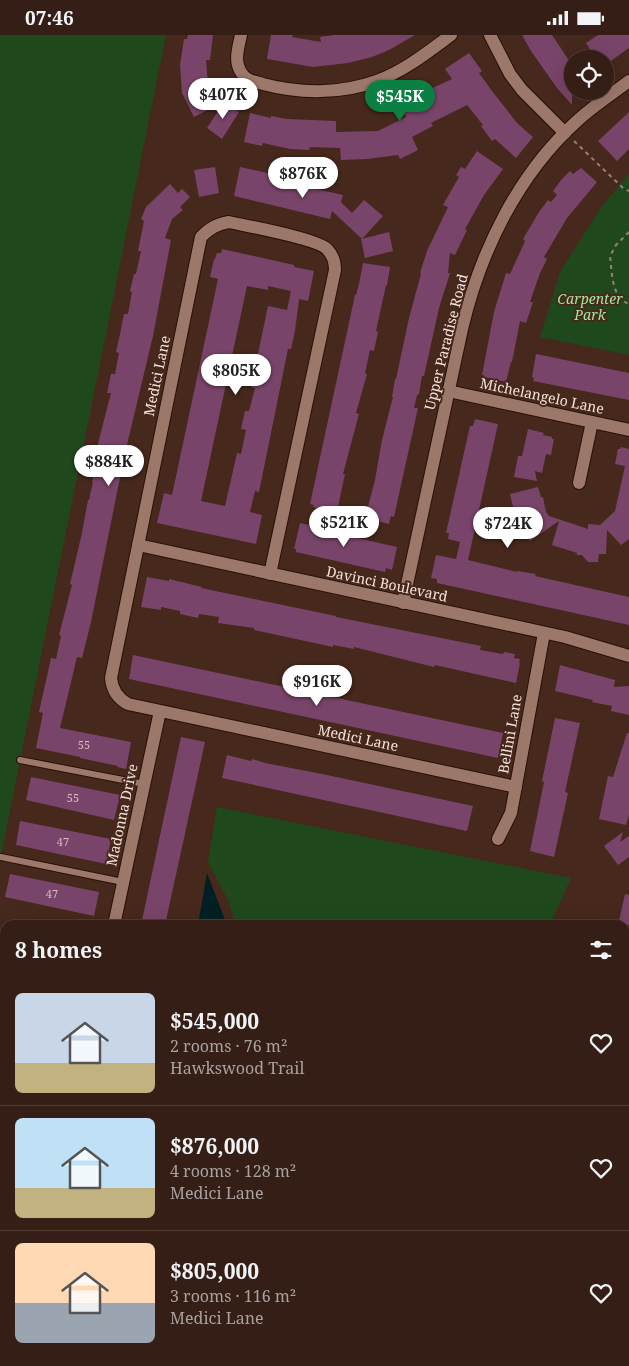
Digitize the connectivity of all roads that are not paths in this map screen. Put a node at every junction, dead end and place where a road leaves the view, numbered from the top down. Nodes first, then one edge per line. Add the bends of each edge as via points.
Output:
1 (241, 35) edge
2 (451, 35) edge
3 (490, 35) edge
4 (629, 81) edge
5 (566, 133) junction
6 (448, 391) junction
7 (592, 422) junction
8 (629, 430) edge
9 (579, 483) dead end
10 (138, 545) junction
11 (270, 574) junction
12 (404, 603) junction
13 (544, 633) junction
14 (629, 656) edge
15 (160, 711) junction
16 (20, 761) dead end
17 (144, 784) junction
18 (516, 787) junction
19 (498, 839) dead end
20 (1, 857) edge
21 (123, 882) junction
22 (115, 920) edge

1 - 2 street via 236,61 247,79 279,88 317,91 377,81 412,64
3 - 5 street via 522,90
4 - 5 street, Upper Paradise Road
5 - 6 street, Upper Paradise Road via 532,173 489,246 466,309
6 - 7 street, Michelangelo Lane
6 - 12 street, Upper Paradise Road
7 - 8 street, Michelangelo Lane
7 - 9 street
10 - 11 street, Davinci Boulevard
10 - 11 street, Medici Lane via 201,237 218,224 229,222 320,243 332,254 335,270
10 - 15 street, Medici Lane via 111,677 112,686 121,700 128,704
11 - 12 street, Davinci Boulevard
12 - 13 street, Davinci Boulevard
13 - 14 street, Davinci Boulevard
13 - 18 street, Bellini Lane
15 - 17 street, Madonna Drive
15 - 18 street, Medici Lane
16 - 17 lane
17 - 21 street, Madonna Drive
18 - 19 street, Bellini Lane via 511,813
20 - 21 lane
21 - 22 street, Madonna Drive

